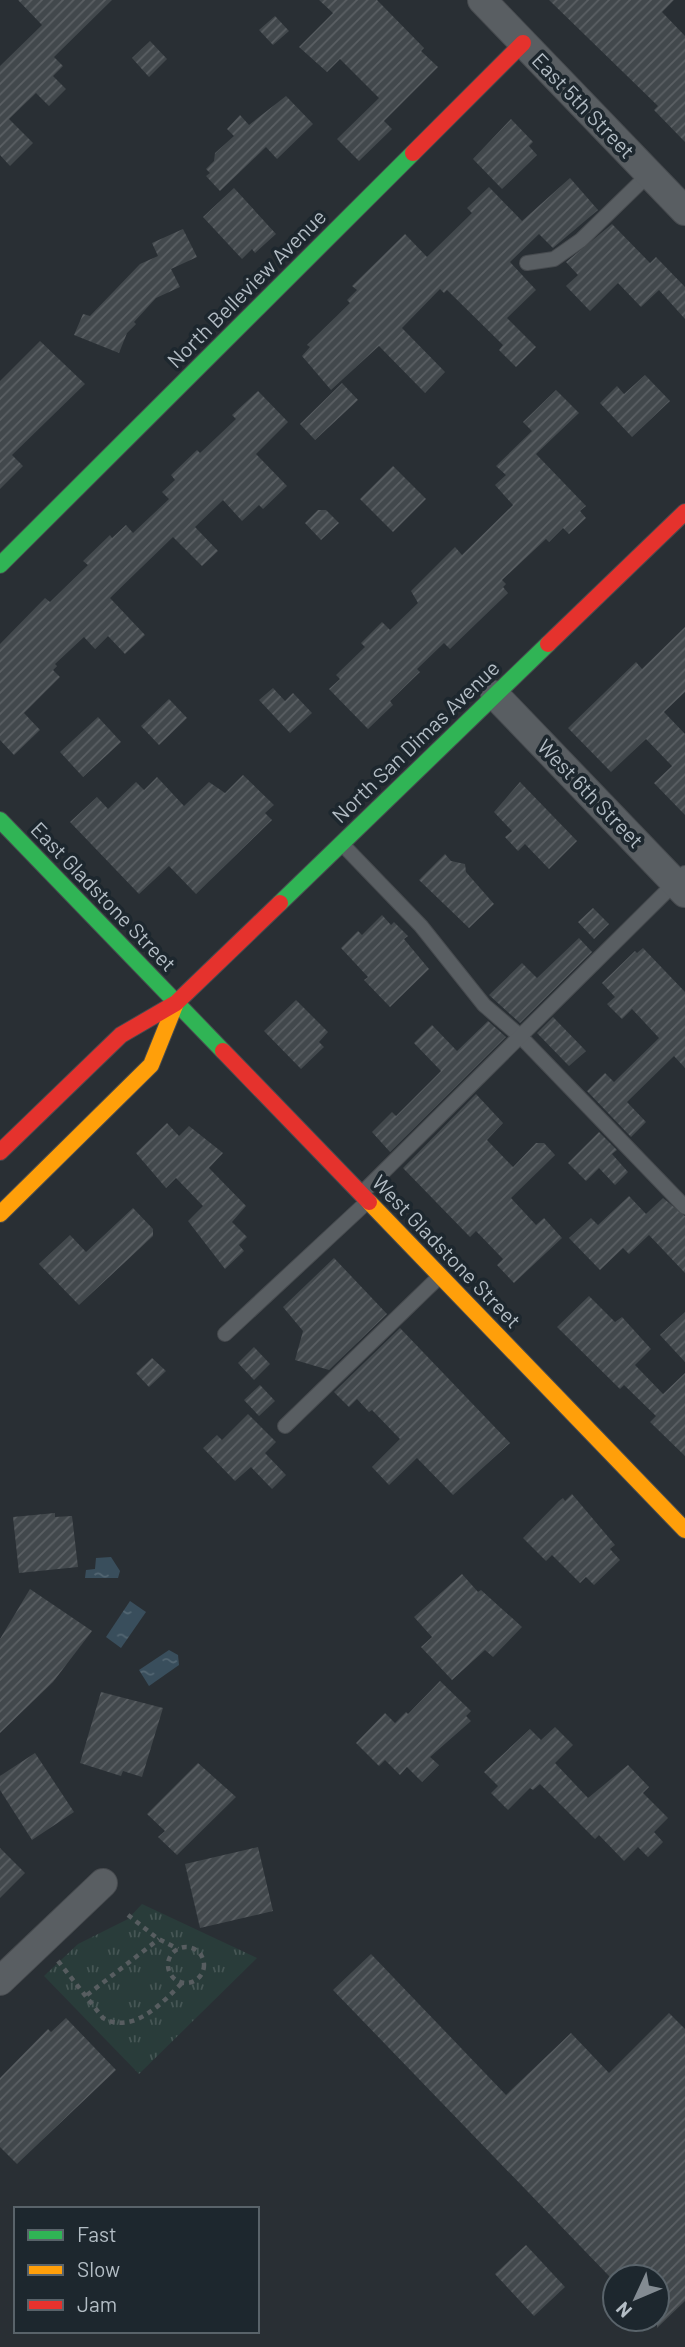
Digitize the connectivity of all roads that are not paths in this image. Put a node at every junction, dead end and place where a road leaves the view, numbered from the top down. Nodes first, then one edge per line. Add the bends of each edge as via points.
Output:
1 (482, 0) edge
2 (523, 43) junction
3 (649, 174) junction
4 (685, 211) edge
5 (527, 263) dead end
6 (685, 512) edge
7 (0, 565) edge
8 (495, 695) junction
9 (0, 820) edge
10 (341, 843) junction
11 (682, 883) edge
12 (176, 1003) junction
13 (520, 1036) junction
14 (0, 1152) edge
15 (365, 1197) junction
16 (685, 1207) edge
17 (0, 1214) edge
18 (440, 1276) junction
19 (225, 1334) dead end
20 (285, 1426) dead end
21 (685, 1530) edge
22 (103, 1883) dead end
23 (0, 1981) edge

1 - 2 street, East 5th Street
2 - 3 street, East 5th Street
2 - 7 main road, North Belleview Avenue
3 - 4 street, East 5th Street
3 - 5 lane via 572,246 554,259
6 - 8 main road, North San Dimas Avenue
8 - 10 main road, North San Dimas Avenue
8 - 11 street, West 6th Street
9 - 12 main road, East Gladstone Street
10 - 12 main road, North San Dimas Avenue
10 - 13 lane via 421,926 484,1005
11 - 13 lane
12 - 14 main road, North San Dimas Avenue via 121,1035
12 - 15 main road, West Gladstone Street
12 - 17 main road, North San Dimas Avenue via 151,1065
13 - 15 lane
13 - 16 lane
15 - 18 main road, West Gladstone Street
15 - 19 lane
18 - 20 lane
18 - 21 main road, West Gladstone Street
22 - 23 street

